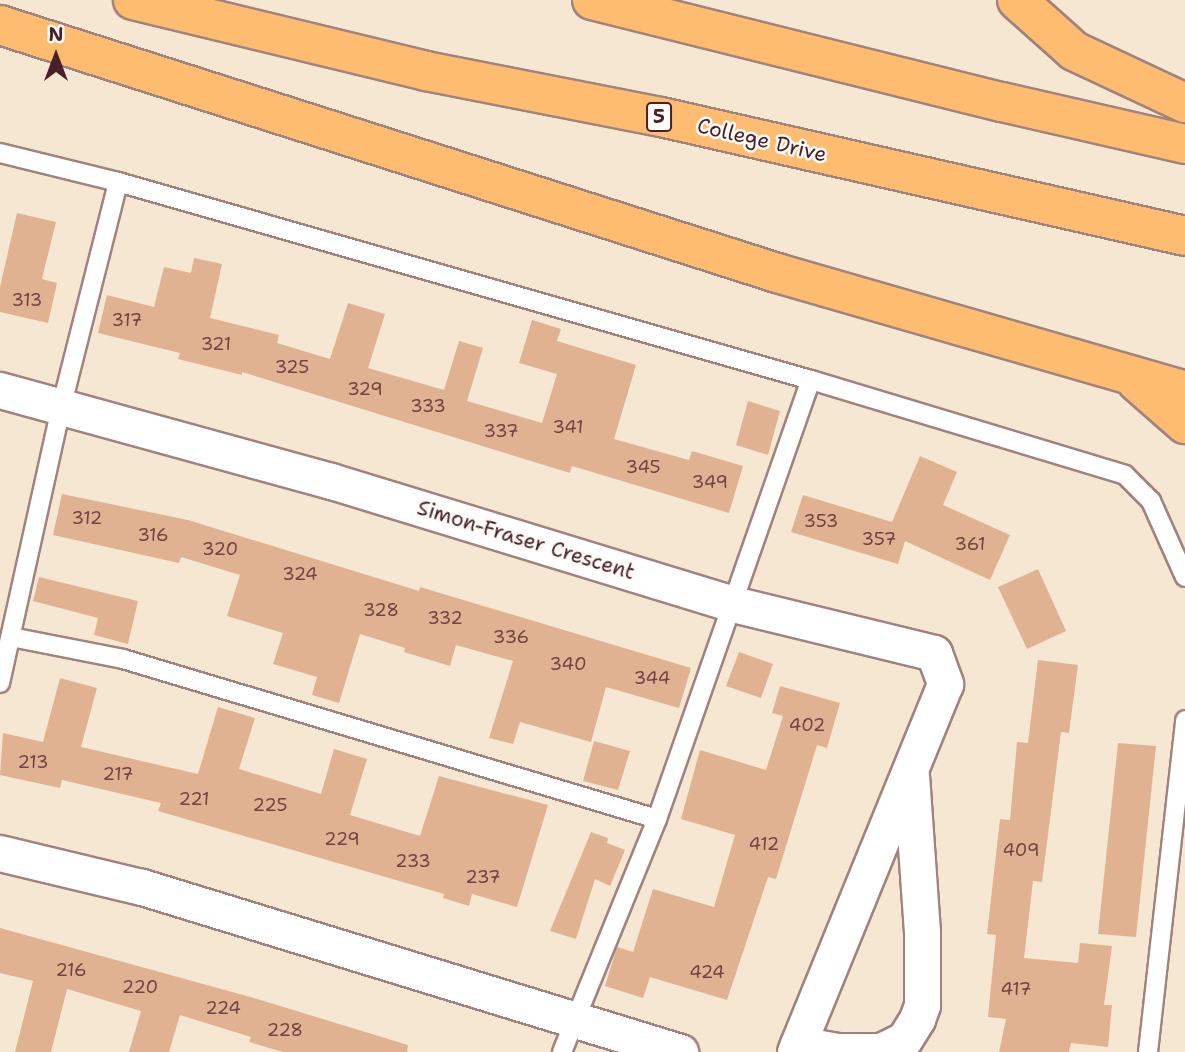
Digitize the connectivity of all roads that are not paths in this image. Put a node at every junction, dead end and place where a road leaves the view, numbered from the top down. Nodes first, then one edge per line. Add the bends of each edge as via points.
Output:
1 (133, 0) edge
2 (592, 0) edge
3 (1017, 0) edge
4 (0, 25) edge
5 (1185, 103) edge
6 (1185, 144) edge
7 (0, 153) edge
8 (118, 182) junction
9 (1185, 236) edge
10 (1127, 374) junction
11 (811, 380) junction
12 (0, 390) edge
13 (1185, 391) edge
14 (61, 408) junction
15 (1185, 424) edge
16 (1185, 577) edge
17 (733, 604) junction
18 (11, 637) junction
19 (0, 683) edge
20 (1185, 720) edge
21 (911, 768) junction
22 (657, 819) junction
23 (0, 853) edge
24 (573, 1018) junction
25 (797, 1048) edge
26 (562, 1052) edge
27 (680, 1052) edge
28 (1148, 1052) edge

1 - 9 highway, College Drive / 5 via 426,71 661,117
2 - 6 highway
3 - 5 highway via 1074,51
4 - 10 highway via 777,273
7 - 8 lane
8 - 11 lane
8 - 14 lane
10 - 13 highway
10 - 15 highway
11 - 16 lane via 1125,475 1151,501
11 - 17 lane
12 - 14 street, Simon-Fraser Crescent
14 - 17 street, Simon-Fraser Crescent via 331,481
14 - 18 lane
17 - 21 street, Simon-Fraser Crescent via 934,653 945,684
17 - 22 lane
18 - 19 lane
18 - 22 lane via 123,659
20 - 28 lane
21 - 25 street, Simon-Fraser Crescent
21 - 25 street, Simon-Fraser Crescent via 922,932 922,1005 917,1019 904,1040 881,1051
22 - 24 lane
23 - 24 street via 142,887
24 - 26 lane
24 - 27 street

